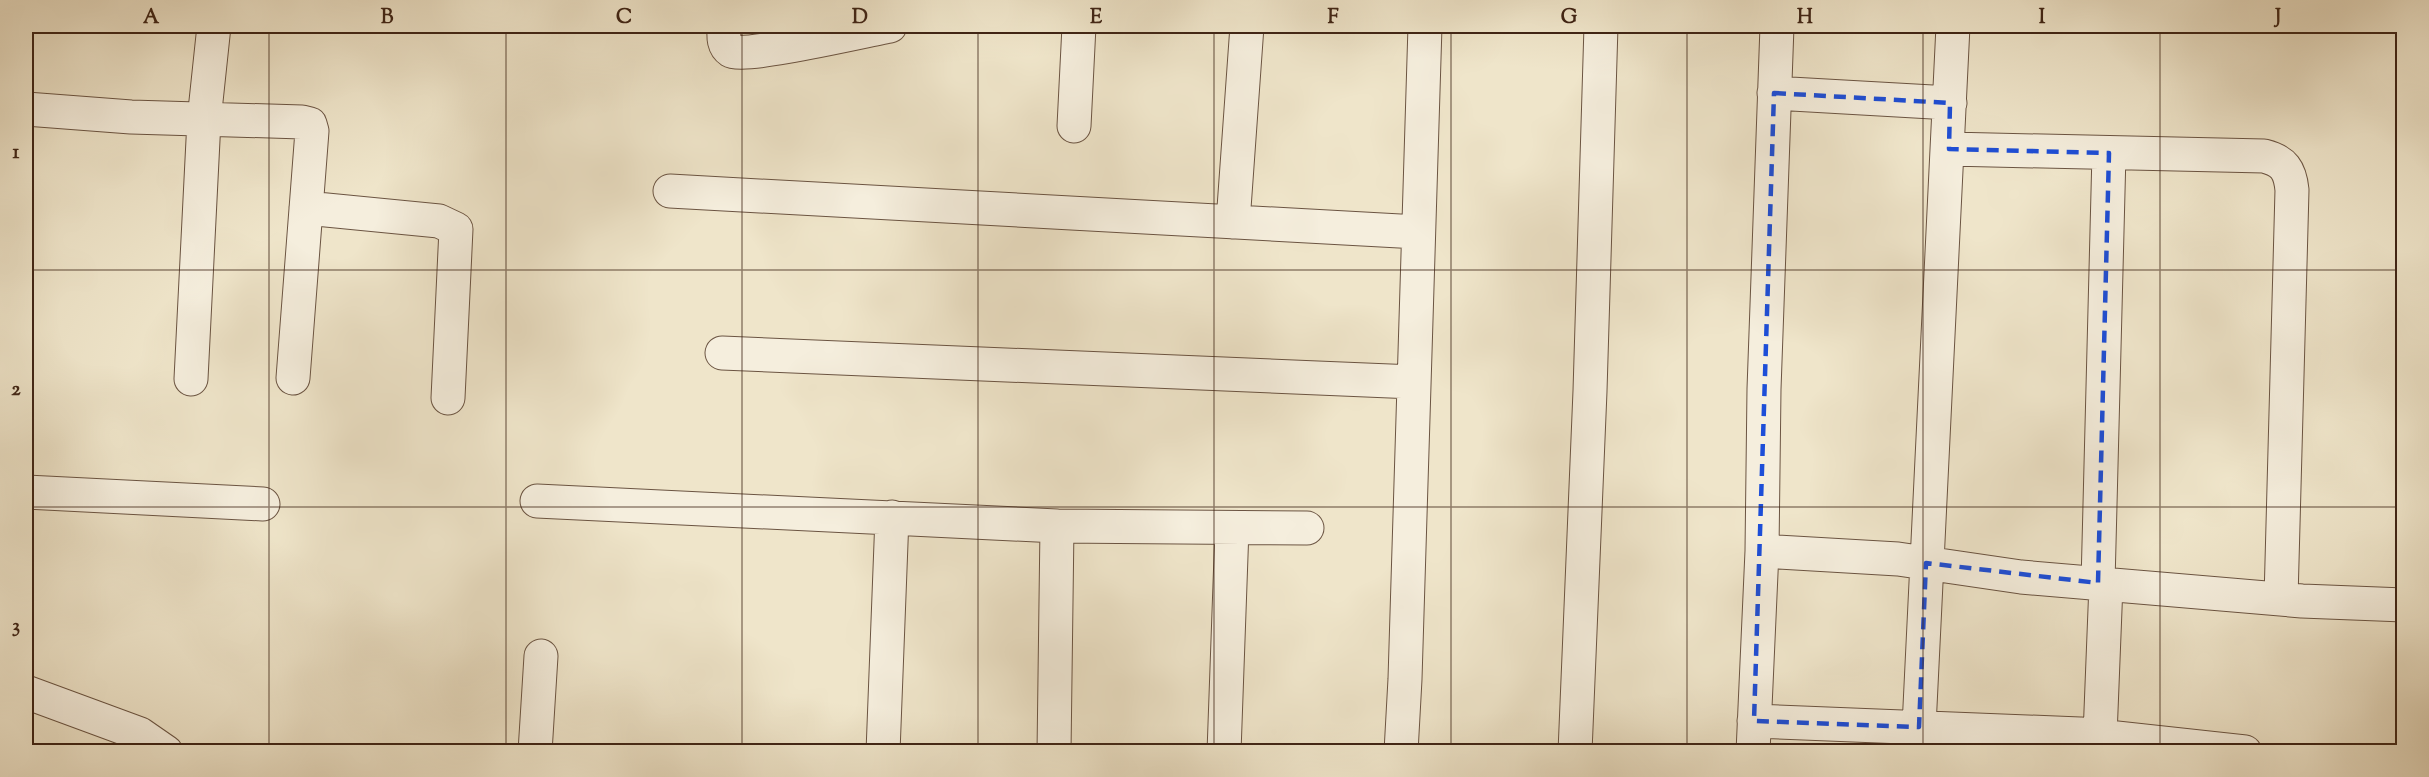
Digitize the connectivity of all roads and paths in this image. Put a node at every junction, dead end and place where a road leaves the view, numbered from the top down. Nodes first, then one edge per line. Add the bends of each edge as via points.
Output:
1 (214, 26) edge
2 (724, 26) edge
3 (890, 26) edge
4 (1079, 26) edge
5 (1246, 26) edge
6 (1425, 26) edge
7 (1601, 26) edge
8 (1777, 26) edge
9 (1953, 26) edge
10 (1774, 93) junction
11 (1950, 103) junction
12 (26, 109) edge
13 (204, 120) junction
14 (1074, 126) dead end
15 (1949, 149) junction
16 (2109, 153) junction
17 (670, 191) dead end
18 (306, 208) junction
19 (1233, 222) junction
20 (1418, 232) junction
21 (722, 353) dead end
22 (293, 378) dead end
23 (190, 379) dead end
24 (1414, 382) junction
25 (448, 398) dead end
26 (26, 492) edge
27 (537, 501) dead end
28 (263, 504) dead end
29 (892, 517) junction
30 (1057, 526) junction
31 (1232, 528) junction
32 (1307, 528) dead end
33 (1762, 551) junction
34 (1926, 563) junction
35 (2102, 583) junction
36 (2281, 599) junction
37 (2403, 605) edge
38 (541, 656) dead end
39 (26, 692) edge
40 (1919, 727) junction
41 (1753, 736) edge
42 (2100, 736) junction
43 (166, 752) edge
44 (535, 752) edge
45 (883, 752) edge
46 (1054, 752) edge
47 (1224, 752) edge
48 (1401, 752) edge
49 (1575, 752) edge
50 (2246, 752) edge

1 - 13 street
2 - 3 street via 724,44 736,53
4 - 14 street
5 - 19 street
6 - 20 street
7 - 49 street
8 - 10 street
9 - 11 street
10 - 11 street
10 - 33 street
11 - 15 street
12 - 13 street
13 - 18 street via 310,124
13 - 23 street
15 - 16 street
15 - 34 street
16 - 35 street
16 - 36 street via 2264,156 2286,166 2291,176
17 - 19 street
18 - 22 street
18 - 25 street via 439,221 456,229
19 - 20 street
20 - 24 street
21 - 24 street
24 - 48 street
26 - 28 street
27 - 29 street
29 - 30 street
29 - 45 street
30 - 31 street
30 - 46 street
31 - 32 street
31 - 47 street
33 - 34 street
33 - 41 street
34 - 35 street
34 - 40 street
35 - 36 street
35 - 42 street
36 - 37 street
38 - 44 street
39 - 43 street via 140,734
40 - 41 street
40 - 42 street
42 - 50 street

